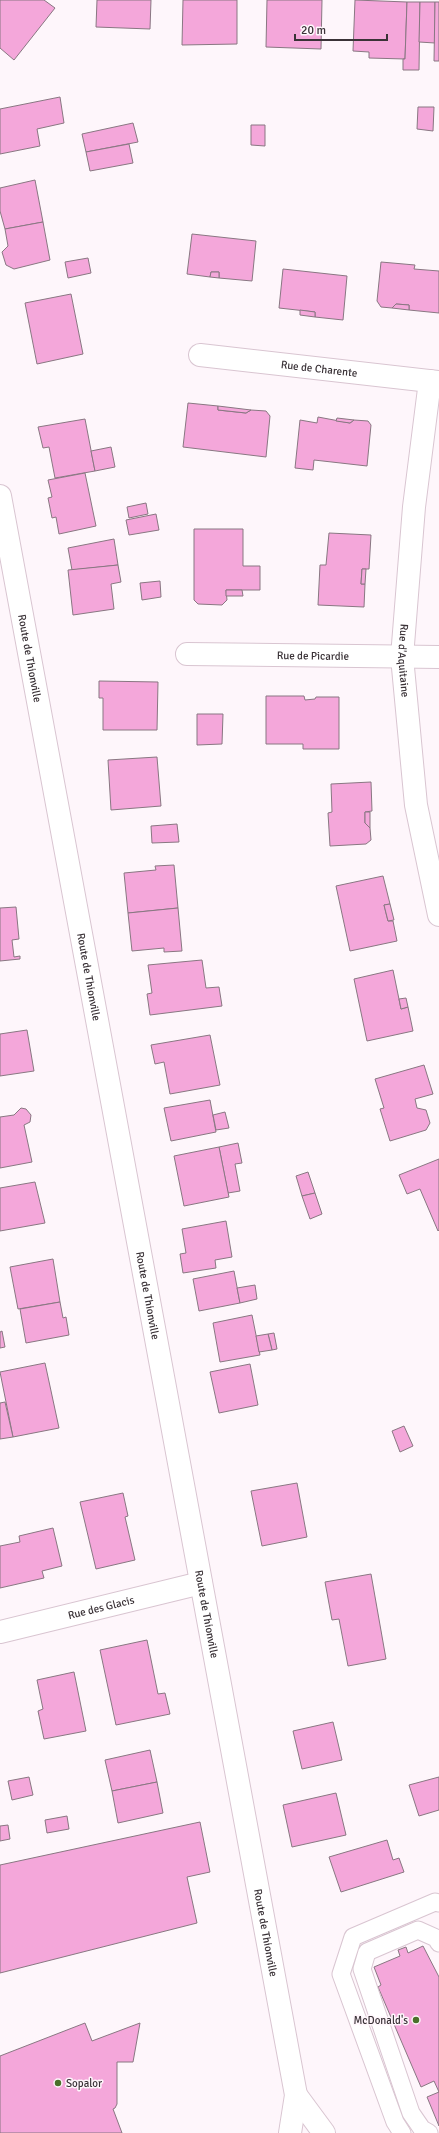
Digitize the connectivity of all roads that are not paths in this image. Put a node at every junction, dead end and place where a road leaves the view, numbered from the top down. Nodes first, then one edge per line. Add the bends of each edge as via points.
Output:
1 (200, 355) dead end
2 (435, 382) edge
3 (0, 496) edge
4 (187, 654) dead end
5 (402, 657) junction
6 (439, 657) edge
7 (439, 915) edge
8 (201, 1583) junction
9 (0, 1632) edge
10 (439, 1903) edge
11 (439, 1943) edge
12 (296, 2095) junction
13 (290, 2133) edge
14 (324, 2133) edge
15 (402, 2133) edge
16 (429, 2133) edge

1 - 2 street, Rue de Charente
2 - 5 street, Rue d'Aquitaine via 414,507
3 - 8 street, Route de Thionville
4 - 5 street, Rue de Picardie
5 - 6 street, Rue de Picardie
5 - 7 street, Rue d'Aquitaine via 416,805
8 - 9 street, Rue des Glacis
8 - 12 street, Route de Thionville
10 - 15 lane via 435,1902 353,1937 341,1974 395,2122
11 - 16 lane via 436,1938 418,1930 367,1952 362,1969 411,2113 422,2129
12 - 13 street, Route de Thionville
12 - 14 street, Route de Thionville

